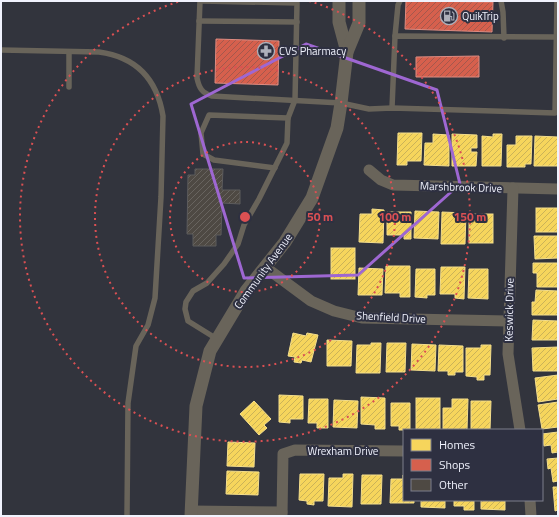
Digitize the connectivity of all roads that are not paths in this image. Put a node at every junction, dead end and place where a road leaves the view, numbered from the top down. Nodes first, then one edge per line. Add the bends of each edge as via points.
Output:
1 (201, 1) edge
2 (339, 1) edge
3 (359, 1) edge
4 (400, 1) edge
5 (501, 1) edge
6 (557, 1) edge
7 (558, 13) edge
8 (199, 21) junction
9 (297, 22) junction
10 (395, 36) junction
11 (556, 37) junction
12 (504, 38) junction
13 (1, 50) edge
14 (69, 52) junction
15 (347, 52) junction
16 (69, 87) dead end
17 (295, 100) junction
18 (341, 103) junction
19 (556, 106) edge
20 (392, 108) junction
21 (288, 118) junction
22 (276, 168) junction
23 (369, 170) dead end
24 (513, 188) junction
25 (558, 189) edge
26 (265, 267) junction
27 (508, 321) junction
28 (217, 339) junction
29 (520, 429) edge
30 (403, 452) edge
31 (530, 501) edge
32 (191, 514) edge
33 (282, 514) edge
34 (127, 516) edge
35 (531, 516) edge

1 - 8 lane
1 - 9 lane via 297,3
2 - 15 street, Community Avenue via 338,22
3 - 15 street, Community Avenue via 359,23
4 - 10 lane
5 - 12 lane
6 - 7 lane
7 - 11 lane
8 - 9 lane
8 - 17 lane via 197,78 206,94
9 - 17 lane
10 - 12 lane
10 - 20 lane
11 - 12 lane
11 - 19 lane
13 - 14 lane
14 - 16 lane
14 - 34 lane via 113,54 135,64 152,83 163,116 155,298 148,324 136,346 128,403
15 - 18 street, Community Avenue
17 - 18 lane
17 - 21 lane
18 - 20 lane via 369,109
18 - 26 street, Community Avenue via 337,128 312,198 285,242
19 - 20 lane via 555,113
21 - 22 lane via 287,143
21 - 22 lane via 209,115 201,133 203,154 214,160
22 - 28 lane via 244,225 238,244 207,284 193,291 186,302 188,321
23 - 24 street, Marshbrook Drive via 381,180 393,185
24 - 25 street, Marshbrook Drive
24 - 27 street, Keswick Drive
26 - 27 street, Shenfield Drive via 311,301 334,311 362,318
26 - 28 street, Community Avenue via 246,291
27 - 29 street, Keswick Drive via 508,354
28 - 32 street, Community Avenue via 210,351 196,406
30 - 33 street, Wrexham Drive via 295,450 283,454
31 - 35 street
32 - 33 street

